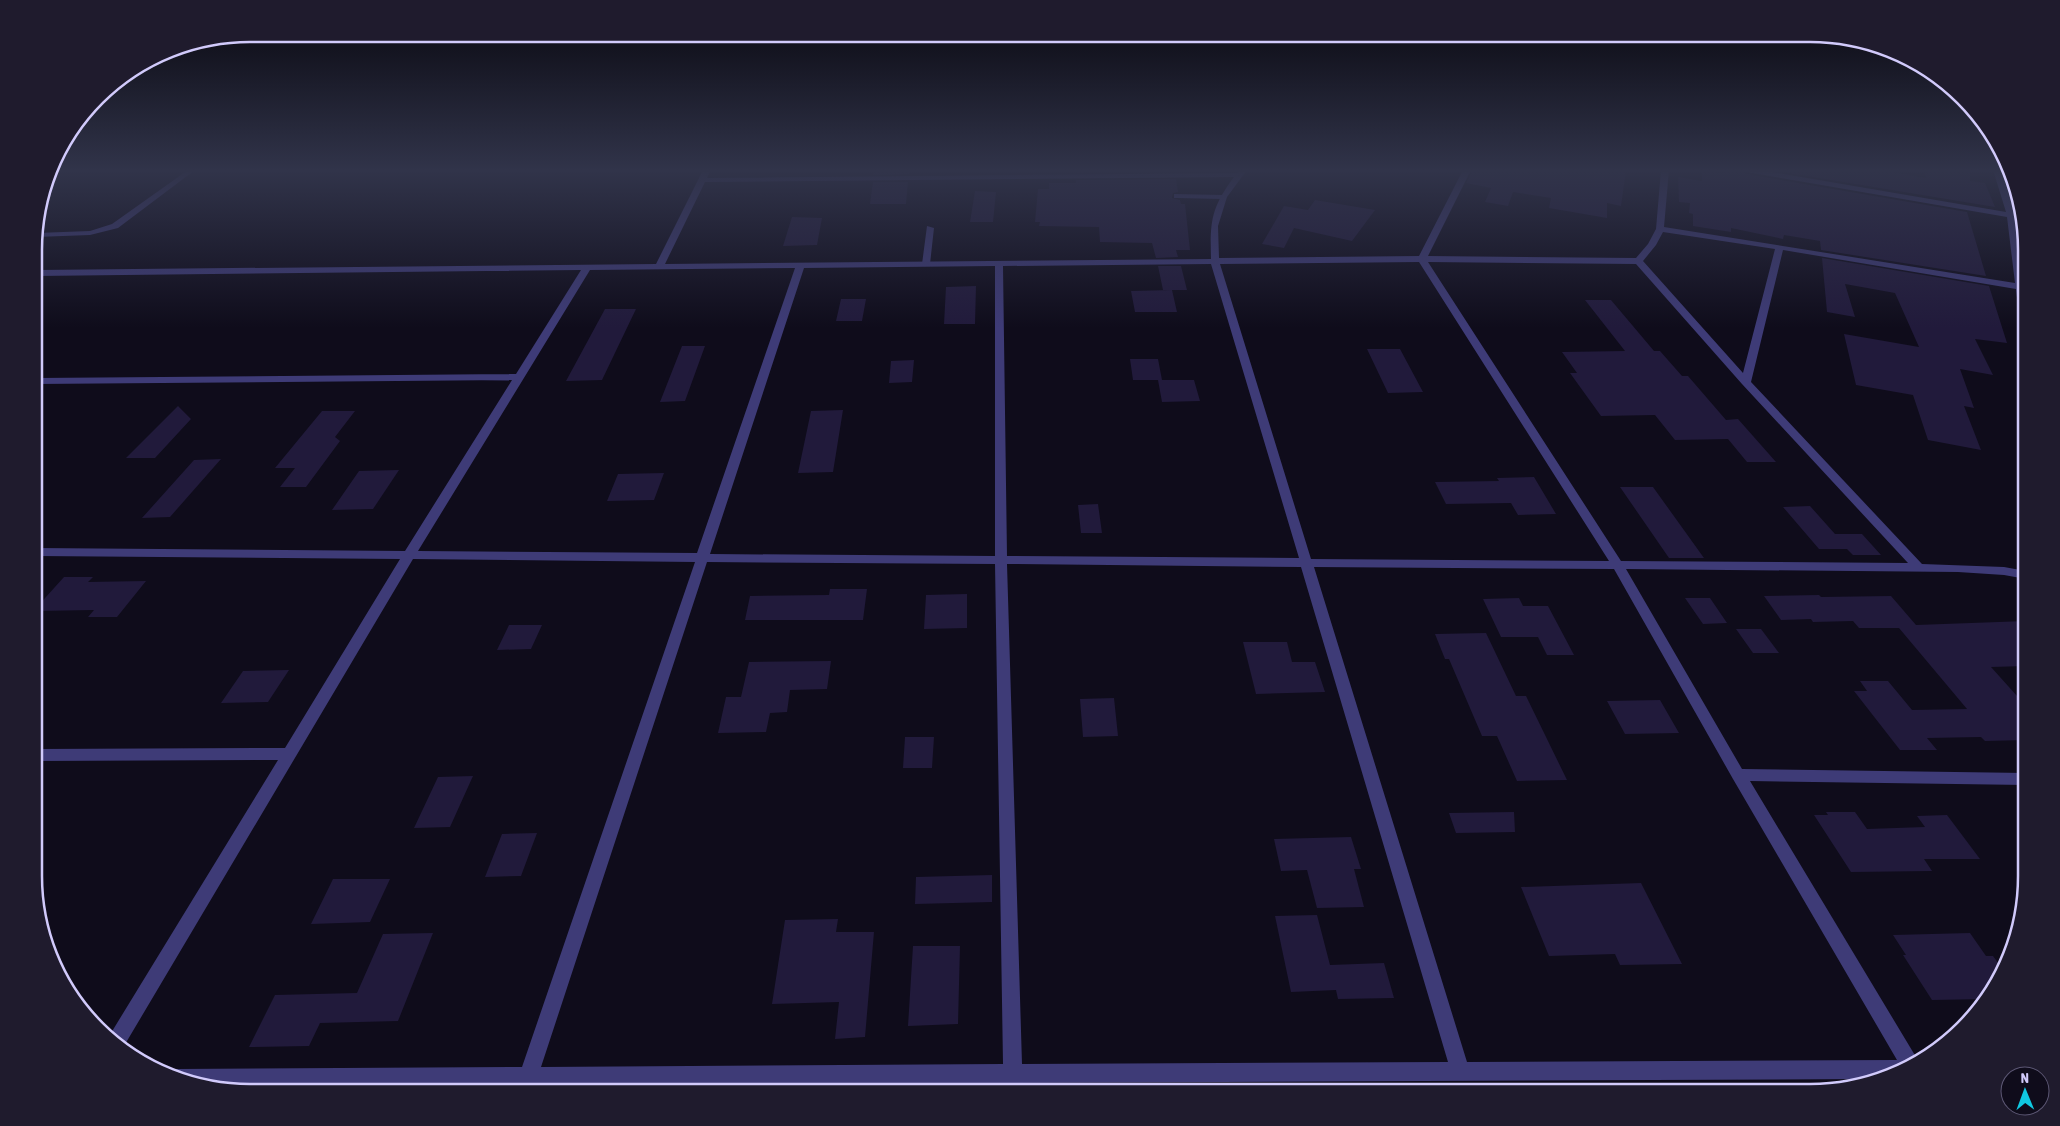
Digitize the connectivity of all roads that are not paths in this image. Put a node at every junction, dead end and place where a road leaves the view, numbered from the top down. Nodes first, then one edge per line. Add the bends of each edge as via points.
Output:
1 (119, 223) edge
2 (681, 223) edge
3 (1215, 223) edge
4 (1440, 223) edge
5 (1661, 223) edge
6 (2012, 223) edge
7 (930, 228) dead end
8 (1660, 229) junction
9 (43, 235) edge
10 (1780, 247) junction
11 (1422, 259) junction
12 (1638, 261) junction
13 (1215, 262) junction
14 (926, 264) junction
15 (999, 264) junction
16 (800, 266) junction
17 (659, 267) junction
18 (587, 268) junction
19 (2018, 270) edge
20 (42, 274) edge
21 (2018, 286) edge
22 (519, 378) junction
23 (42, 381) edge
24 (1746, 382) junction
25 (42, 552) edge
26 (409, 555) junction
27 (702, 558) junction
28 (1001, 560) junction
29 (1308, 563) junction
30 (1618, 566) junction
31 (1919, 568) junction
32 (2018, 574) edge
33 (289, 754) junction
34 (42, 755) edge
35 (1738, 775) junction
36 (2018, 779) edge
37 (119, 1036) edge
38 (1907, 1059) edge
39 (1886, 1069) edge
40 (1460, 1071) junction
41 (528, 1076) junction
42 (205, 1078) edge
43 (1012, 1083) edge

1 - 9 lane via 90,233
2 - 17 street
3 - 13 street
4 - 11 street
5 - 8 street
6 - 19 street
7 - 14 lane
8 - 10 street
8 - 12 street
10 - 21 street
10 - 24 street
11 - 12 street
11 - 13 street
11 - 30 street
12 - 24 street
13 - 15 street
13 - 29 street
14 - 15 street
14 - 16 street
15 - 28 street
16 - 17 street
16 - 27 street
17 - 18 street
18 - 20 street
18 - 22 street
22 - 23 street
22 - 26 street
24 - 31 street
25 - 26 street
26 - 27 street
26 - 33 street
27 - 28 street
27 - 41 street
28 - 29 street
28 - 43 street
29 - 30 street
29 - 40 street
30 - 31 street
30 - 35 street
31 - 32 street
33 - 34 street
33 - 37 street
35 - 36 street
35 - 38 street
39 - 40 street
40 - 43 street
41 - 42 street
41 - 43 street

